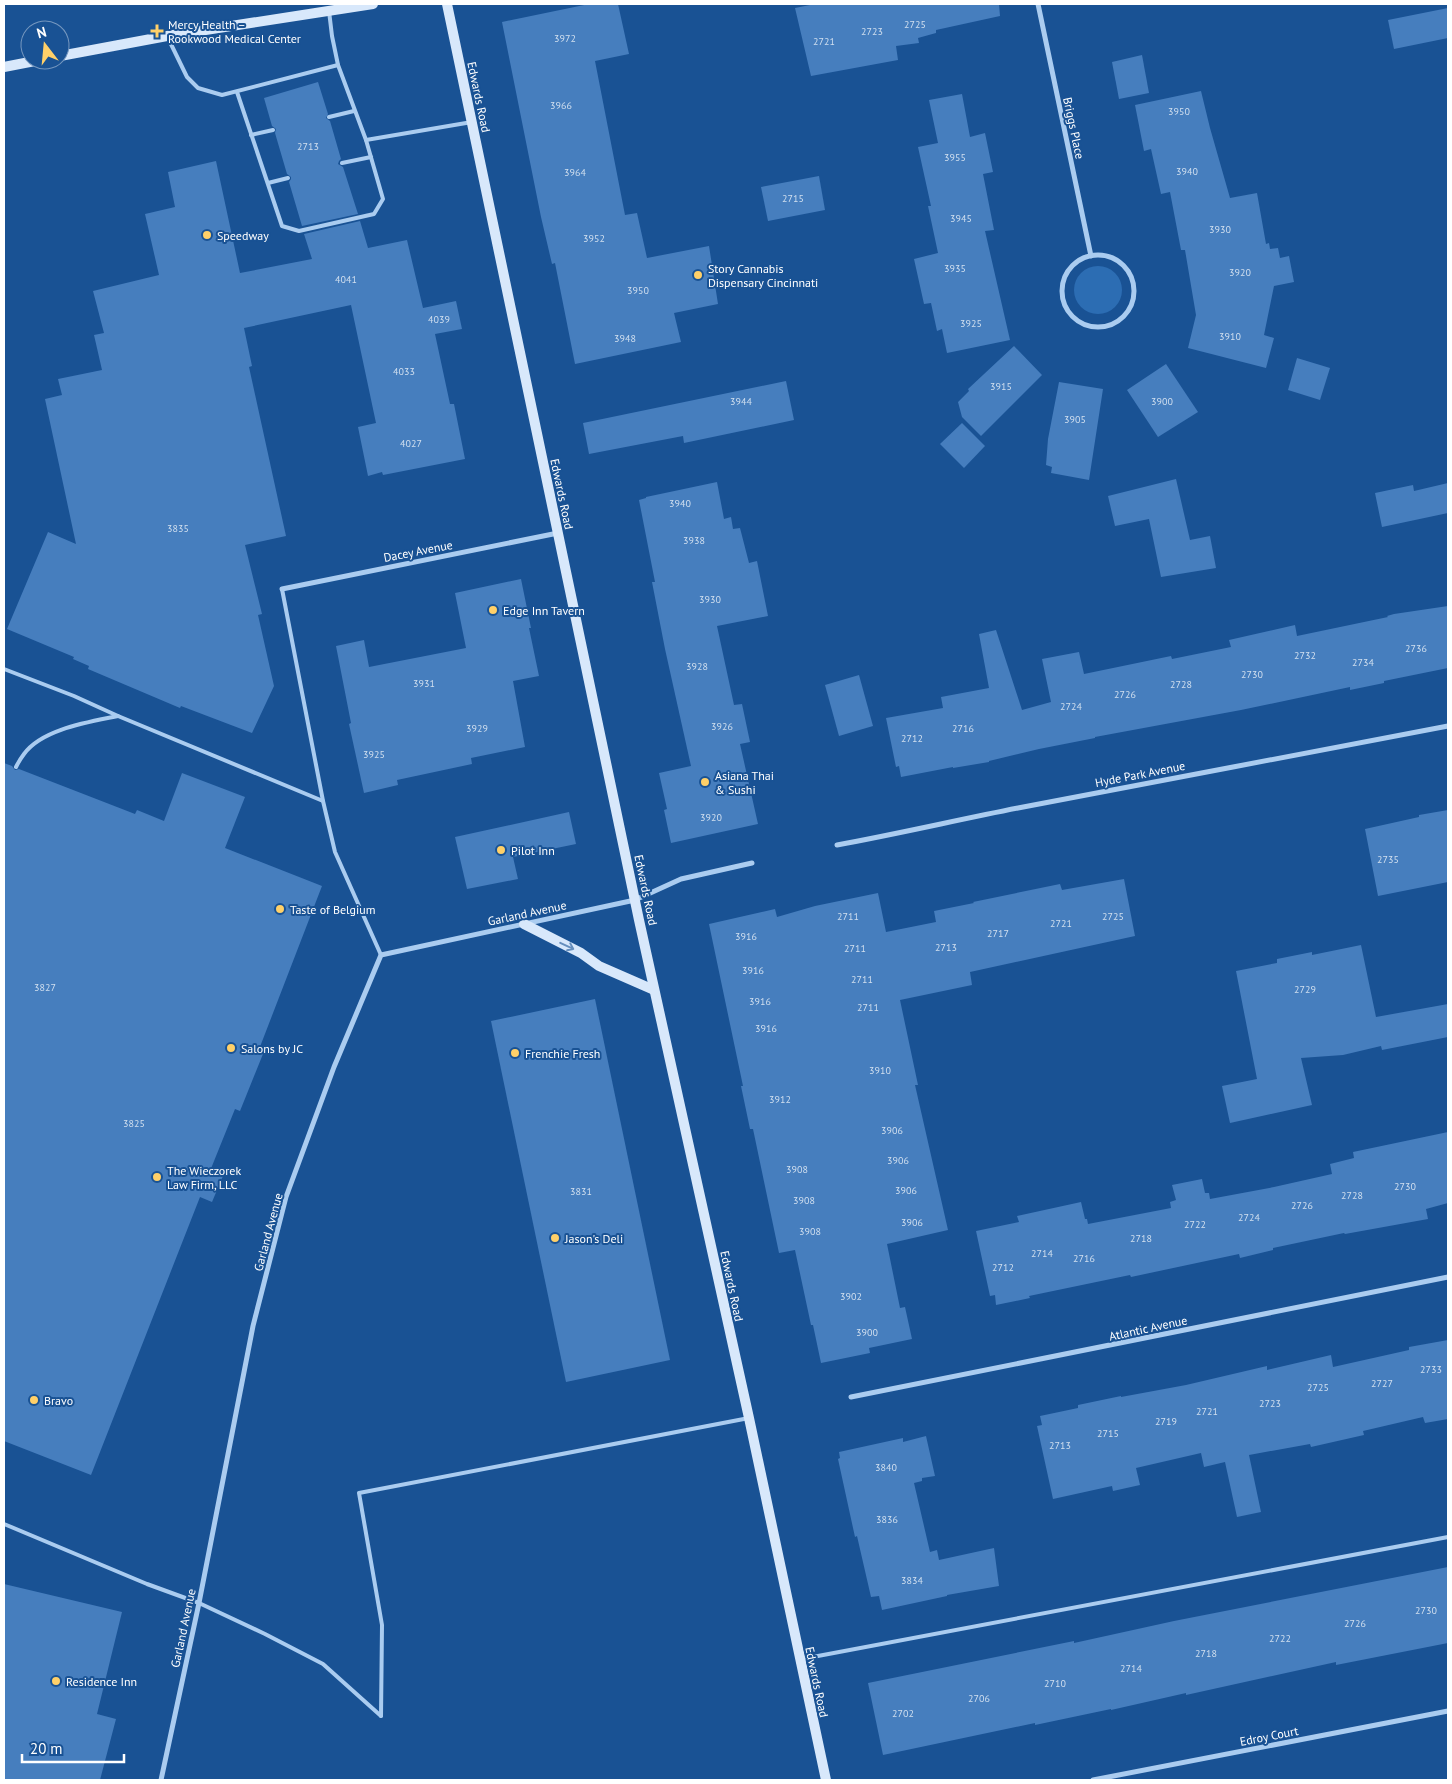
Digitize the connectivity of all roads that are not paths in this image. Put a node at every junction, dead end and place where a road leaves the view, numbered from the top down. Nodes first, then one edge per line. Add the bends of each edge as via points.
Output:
1 (373, 4) edge
2 (447, 4) edge
3 (1038, 4) edge
4 (329, 10) junction
5 (167, 36) junction
6 (70, 54) edge
7 (20, 64) edge
8 (338, 65) junction
9 (4, 67) edge
10 (237, 92) junction
11 (354, 110) junction
12 (329, 117) dead end
13 (472, 122) junction
14 (274, 130) dead end
15 (251, 135) junction
16 (366, 140) junction
17 (371, 157) junction
18 (342, 163) dead end
19 (288, 178) dead end
20 (268, 183) junction
21 (1091, 256) junction
22 (558, 533) junction
23 (282, 589) joint
24 (4, 669) edge
25 (118, 716) junction
26 (1448, 726) edge
27 (16, 767) dead end
28 (323, 801) junction
29 (836, 845) dead end
30 (752, 863) dead end
31 (635, 900) junction
32 (524, 924) junction
33 (381, 955) junction
34 (654, 990) junction
35 (1448, 1276) edge
36 (851, 1397) dead end
37 (749, 1418) junction
38 (4, 1524) edge
39 (1448, 1537) edge
40 (199, 1603) junction
41 (800, 1660) junction
42 (1448, 1711) edge
43 (161, 1780) edge
44 (826, 1780) edge
45 (1093, 1780) edge

1 - 4 main road
2 - 13 main road, Edwards Road
3 - 21 street, Briggs Place
4 - 5 main road
4 - 8 lane
5 - 6 main road
5 - 10 lane via 187,76 198,88 222,95
7 - 9 main road
8 - 10 lane
8 - 11 lane
10 - 15 lane
11 - 12 lane
11 - 16 lane
13 - 16 lane
13 - 22 main road, Edwards Road
14 - 15 lane
15 - 20 lane
16 - 17 lane
17 - 18 lane
17 - 20 lane via 383,199 374,214 299,231 282,226
19 - 20 lane
21 - 21 street via 1070,268 1064,278 1063,302 1077,321 1100,328 1111,326 1130,310 1135,287 1132,276 1115,259
22 - 23 street, Dacey Avenue
22 - 31 main road, Edwards Road
23 - 28 lane
24 - 25 lane
25 - 27 lane via 80,724 44,737 25,752
25 - 28 lane
26 - 29 street, Hyde Park Avenue
28 - 33 lane via 335,852
30 - 31 street via 681,879
31 - 32 street, Garland Avenue
31 - 34 main road, Edwards Road
32 - 33 street, Garland Avenue
32 -> 34 main road via 581,953 599,966
33 - 40 street, Garland Avenue via 334,1067 286,1197 253,1326
34 - 37 main road, Edwards Road
35 - 36 street, Atlantic Avenue
37 - 40 lane via 359,1493 382,1625 381,1716 323,1664
37 - 41 main road, Edwards Road
38 - 40 lane
39 - 41 lane
40 - 43 street, Garland Avenue
41 - 44 main road, Edwards Road
42 - 45 street, Edroy Court

